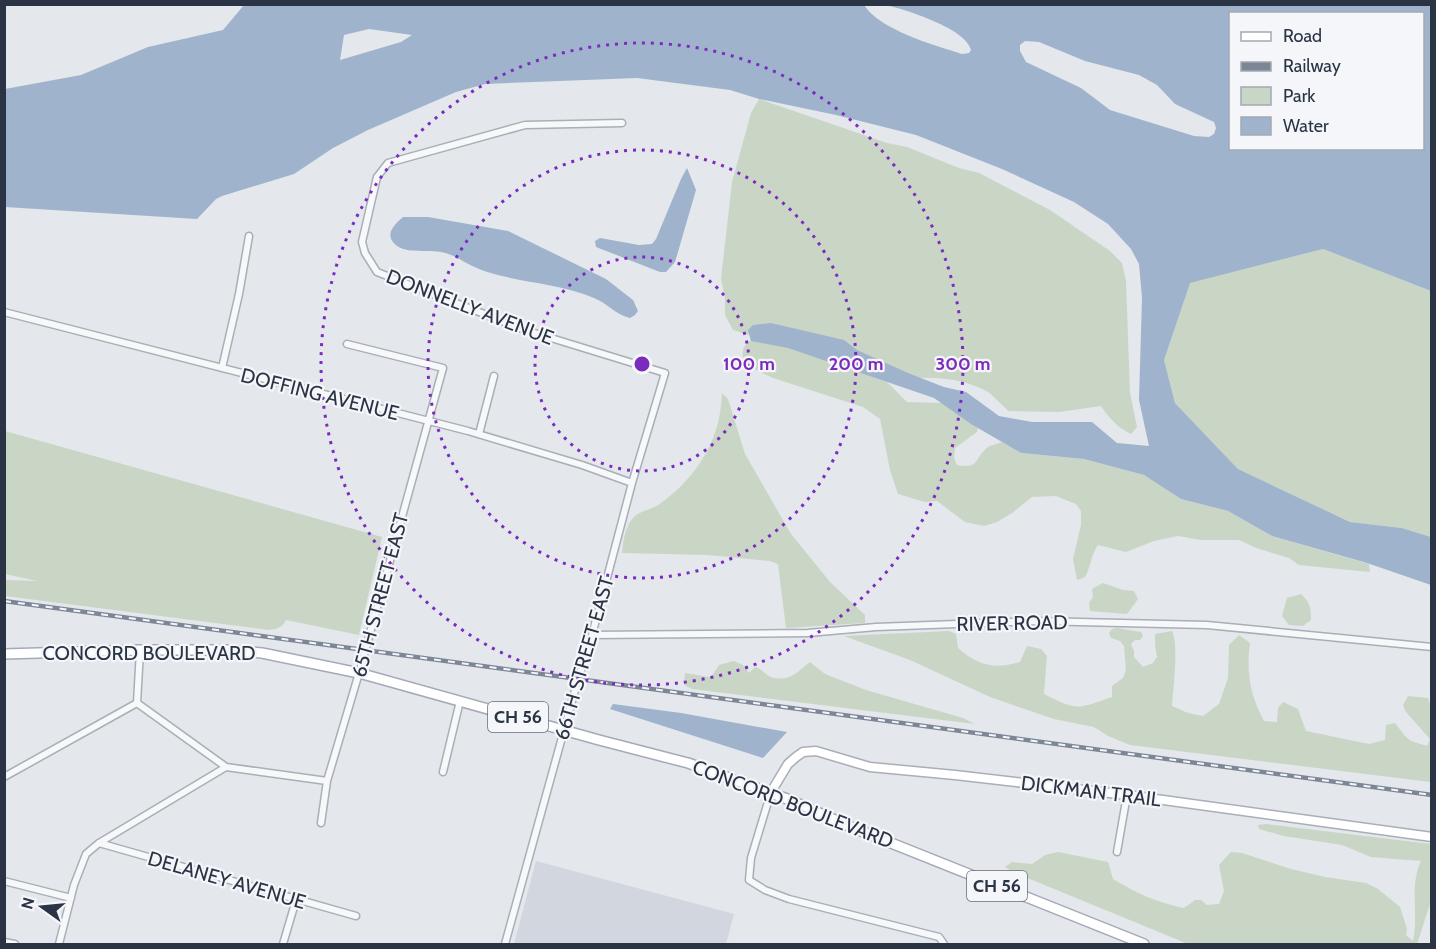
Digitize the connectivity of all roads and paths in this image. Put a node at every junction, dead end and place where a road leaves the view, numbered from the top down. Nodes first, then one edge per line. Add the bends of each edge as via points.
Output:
1 (622, 123) dead end
2 (249, 236) dead end
3 (4, 312) edge
4 (347, 344) dead end
5 (222, 368) junction
6 (665, 373) joint
7 (494, 376) dead end
8 (428, 422) junction
9 (479, 434) junction
10 (632, 483) junction
11 (592, 635) junction
12 (1431, 647) edge
13 (140, 650) junction
14 (4, 654) edge
15 (359, 673) junction
16 (460, 701) junction
17 (137, 702) junction
18 (564, 730) junction
19 (226, 767) junction
20 (443, 772) dead end
21 (4, 777) edge
22 (327, 781) junction
23 (771, 792) junction
24 (1127, 795) junction
25 (321, 823) dead end
26 (1431, 837) edge
27 (99, 843) junction
28 (1117, 852) dead end
29 (4, 881) edge
30 (71, 898) junction
31 (296, 900) junction
32 (356, 916) dead end
33 (4, 942) edge
34 (944, 944) edge
35 (15, 945) edge
36 (59, 945) edge
37 (283, 945) edge
38 (505, 945) edge
39 (1144, 945) edge

1 - 6 street, DONNELLY AVENUE via 525,125 388,163 377,177 362,243 371,265 386,276 525,330
2 - 5 street
3 - 5 street, DOFFING AVENUE
4 - 8 street, 65TH STREET EAST via 443,368
5 - 8 street, DOFFING AVENUE
6 - 10 street, 66TH STREET EAST
7 - 9 street
8 - 9 street, DOFFING AVENUE
8 - 15 street, 65TH STREET EAST
9 - 10 street, DOFFING AVENUE
10 - 11 street, 66TH STREET EAST
11 - 12 street, RIVER ROAD via 808,633 1036,621 1207,625
11 - 18 street, 66TH STREET EAST
13 - 14 main road, CONCORD BOULEVARD / CH 56
13 - 15 main road, CONCORD BOULEVARD / CH 56 via 262,653
13 - 17 street
15 - 16 main road, CONCORD BOULEVARD / CH 56
15 - 22 street, 65TH STREET EAST
16 - 18 main road, CONCORD BOULEVARD / CH 56
16 - 20 street
17 - 19 street
17 - 21 street
18 - 23 main road, CONCORD BOULEVARD / CH 56 via 688,763
18 - 38 street, 66TH STREET EAST
19 - 22 street
19 - 27 street
22 - 25 street, 65TH STREET EAST
23 - 24 street, DICKMAN TRAIL via 788,764 809,751 870,767
23 - 34 street via 751,858 749,880 789,899 928,933
23 - 39 main road, CONCORD BOULEVARD / CH 56
24 - 26 street, DICKMAN TRAIL
24 - 28 street
27 - 30 street via 86,854
27 - 31 street, DELANEY AVENUE
29 - 30 street
30 - 36 street
31 - 32 street, DELANEY AVENUE
31 - 37 street
33 - 35 street

